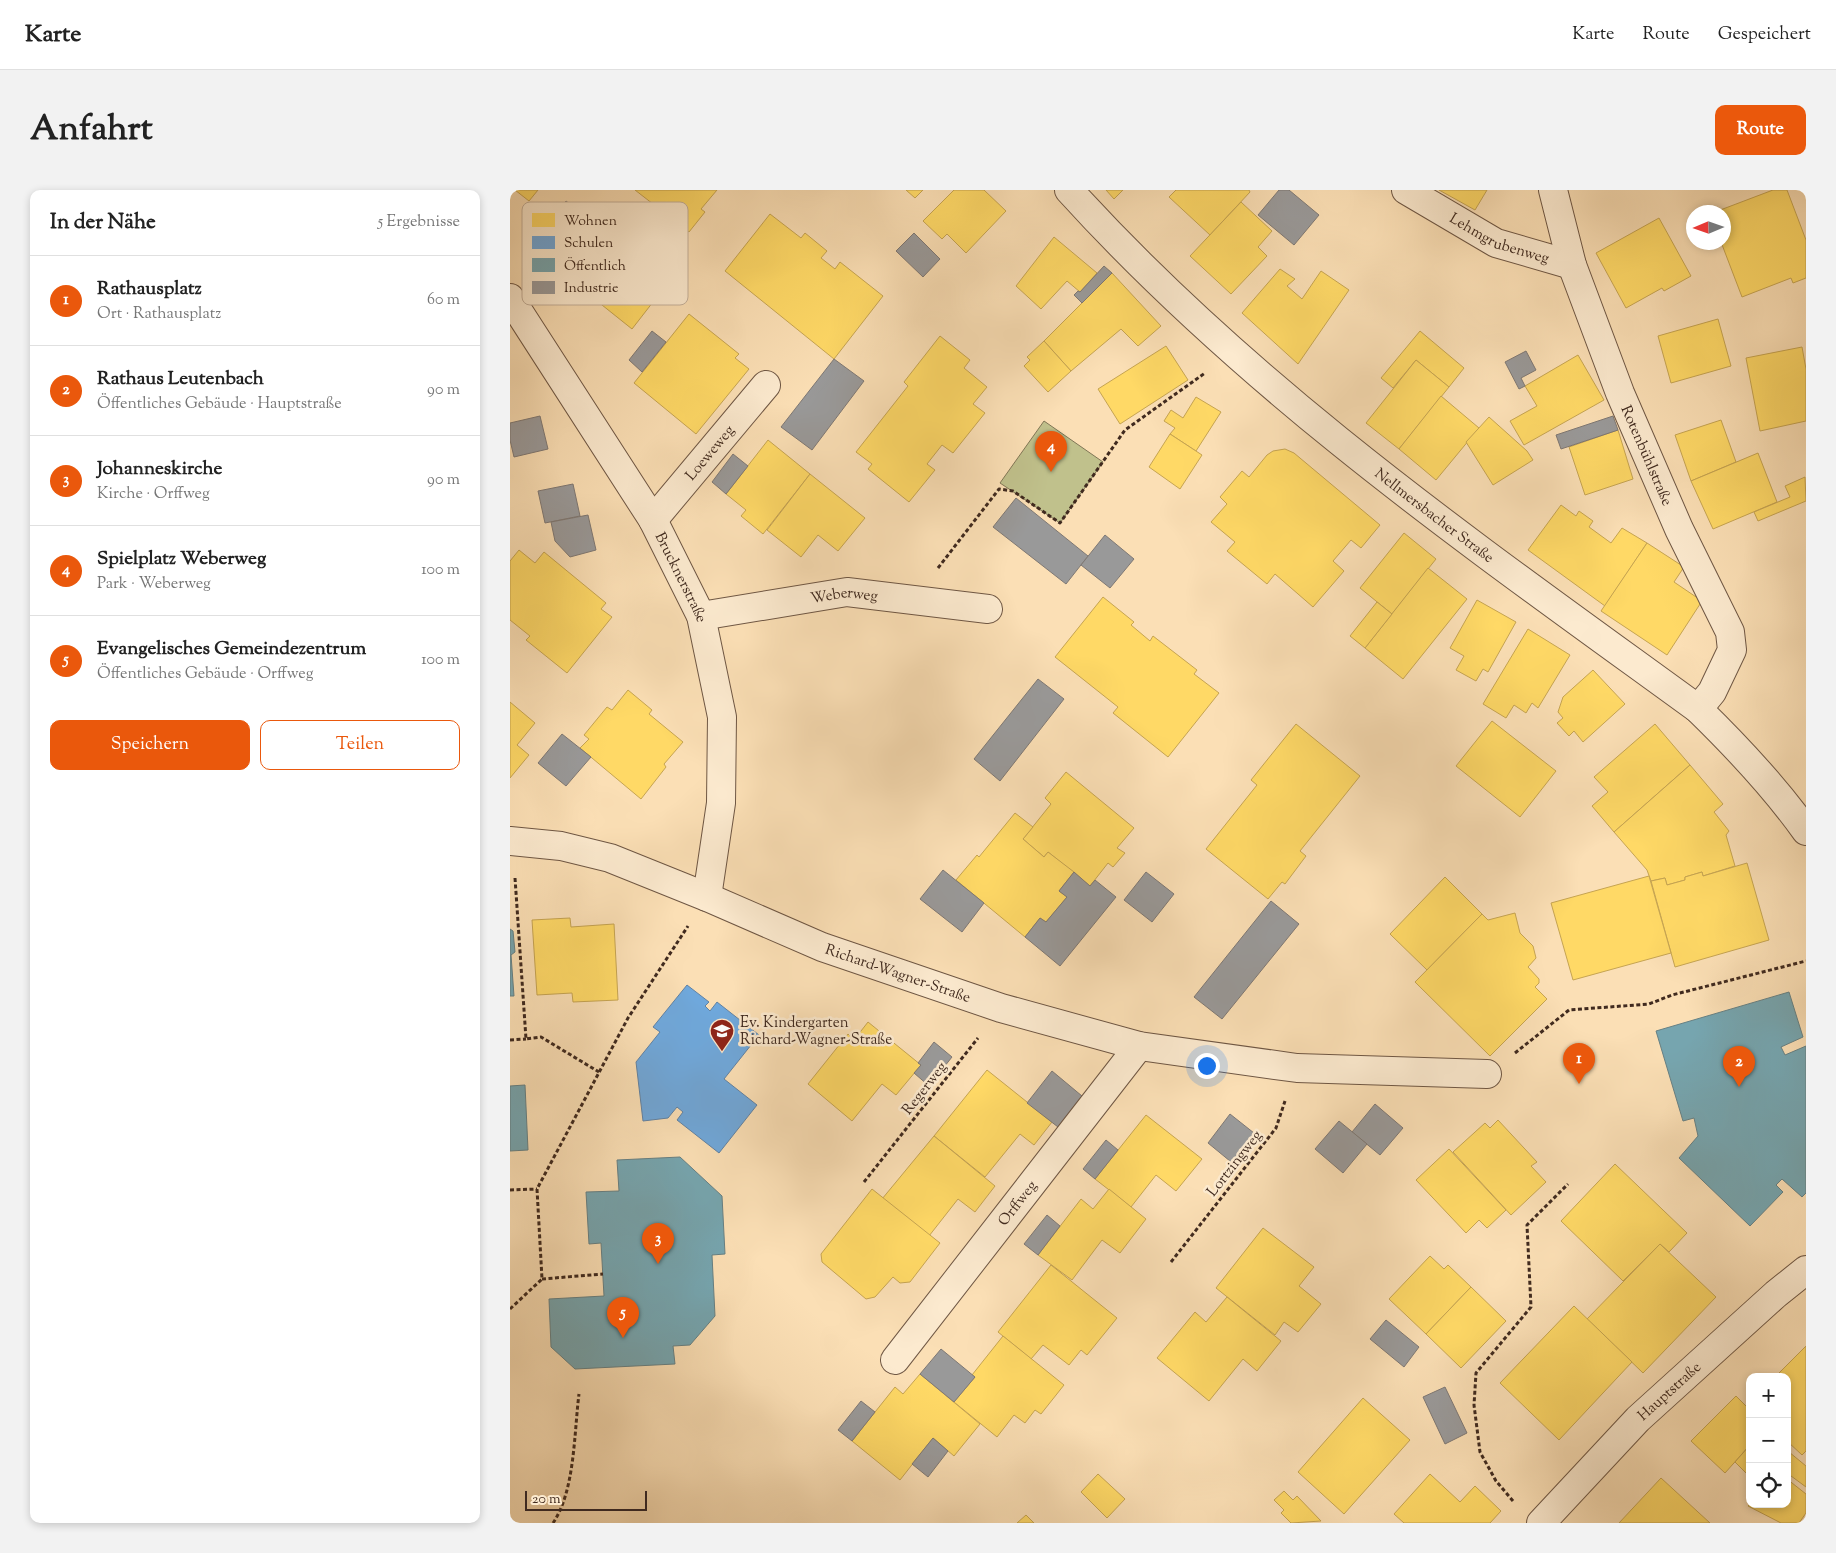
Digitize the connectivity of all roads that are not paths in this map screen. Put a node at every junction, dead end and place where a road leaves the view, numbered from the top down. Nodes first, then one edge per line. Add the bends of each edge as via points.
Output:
1 (1069, 190) edge
2 (1406, 190) edge
3 (1553, 190) edge
4 (1572, 265) junction
5 (510, 298) edge
6 (766, 385) dead end
7 (654, 520) junction
8 (988, 609) dead end
9 (701, 616) junction
10 (1698, 709) junction
11 (1806, 831) edge
12 (511, 841) edge
13 (707, 897) junction
14 (1139, 1046) junction
15 (1487, 1074) road end
16 (1806, 1270) edge
17 (895, 1360) dead end
18 (1541, 1523) edge

1 - 10 street, Nellmersbacher Straße via 1113,238 1234,353 1360,460
2 - 4 street, Lehmgrubenweg via 1496,243
3 - 4 street, Rotenbühlstraße
4 - 10 street, Rotenbühlstraße via 1628,411 1679,529 1730,632 1732,650 1712,692
5 - 7 street, Brucknerstraße
6 - 7 street, Loeweweg
7 - 9 street, Brucknerstraße
8 - 9 street, Weberweg via 847,592
9 - 13 street, Brucknerstraße via 722,717 722,802
10 - 11 street, Nellmersbacher Straße via 1781,796
12 - 13 street, Richard-Wagner-Straße via 561,846 610,858
13 - 14 street, Richard-Wagner-Straße via 822,947 1001,1008
14 - 15 street, Richard-Wagner-Straße via 1297,1068
14 - 17 street, Orffweg
16 - 18 street, Hauptstraße via 1638,1419

